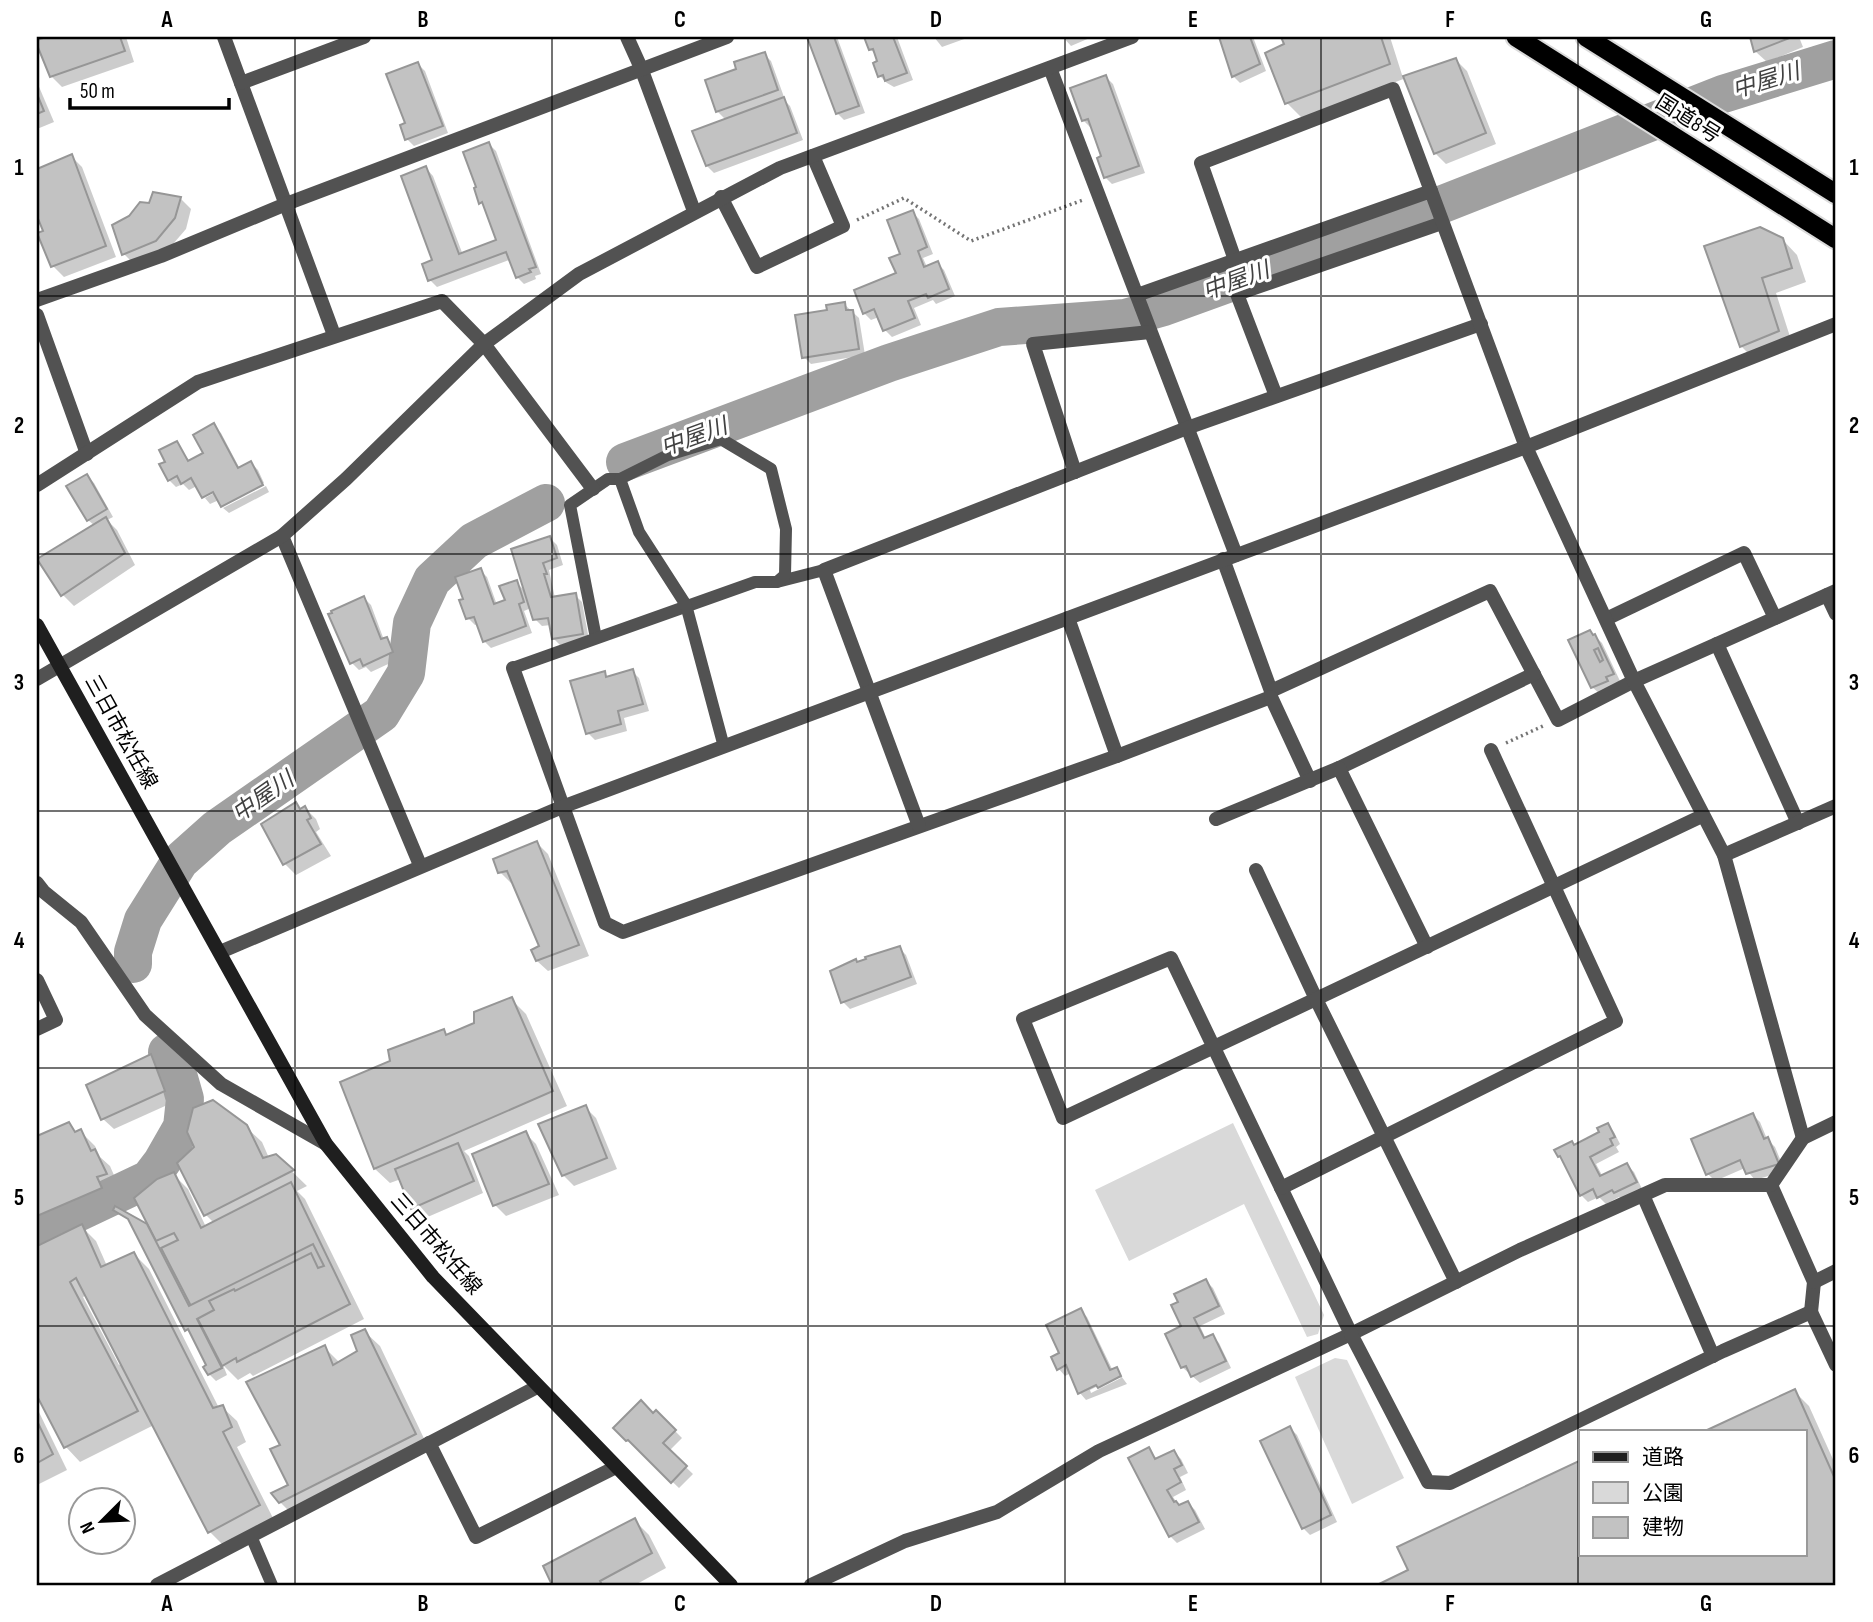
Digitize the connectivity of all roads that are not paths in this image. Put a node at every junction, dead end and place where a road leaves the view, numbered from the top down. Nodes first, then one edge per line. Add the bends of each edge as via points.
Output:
1 (224, 37) edge
2 (364, 37) edge
3 (627, 37) edge
4 (727, 37) edge
5 (1132, 37) edge
6 (1516, 37) edge
7 (1586, 37) edge
8 (641, 68) junction
9 (1050, 68) junction
10 (241, 83) junction
11 (813, 156) junction
12 (1836, 194) edge
13 (1433, 195) junction
14 (721, 197) junction
15 (286, 204) junction
16 (694, 211) junction
17 (1441, 219) junction
18 (1836, 239) edge
19 (1235, 260) junction
20 (1138, 299) junction
21 (37, 300) edge
22 (37, 315) edge
23 (1481, 324) junction
24 (1836, 324) edge
25 (1148, 326) junction
26 (334, 335) junction
27 (484, 344) junction
28 (1276, 396) junction
29 (1187, 428) junction
30 (1526, 447) junction
31 (87, 454) junction
32 (1075, 471) junction
33 (620, 479) junction
34 (37, 485) edge
35 (593, 489) junction
36 (282, 536) junction
37 (1230, 557) junction
38 (824, 570) junction
39 (777, 582) junction
40 (1832, 593) edge
41 (686, 605) junction
42 (1836, 614) edge
43 (1068, 618) junction
44 (1775, 618) junction
45 (1606, 619) junction
46 (37, 625) edge
47 (596, 638) junction
48 (1717, 644) junction
49 (59, 664) junction
50 (513, 668) joint
51 (1534, 674) junction
52 (37, 679) edge
53 (1634, 681) junction
54 (872, 693) junction
55 (1271, 694) junction
56 (724, 747) junction
57 (1491, 750) road end
58 (1117, 755) junction
59 (1339, 768) junction
60 (1310, 781) junction
61 (1836, 806) edge
62 (562, 807) junction
63 (1702, 816) junction
64 (1216, 819) dead end
65 (1798, 823) junction
66 (919, 825) junction
67 (1724, 855) junction
68 (420, 865) junction
69 (1256, 870) dead end
70 (1554, 886) junction
71 (39, 890) edge
72 (1427, 947) junction
73 (220, 952) junction
74 (37, 980) edge
75 (1316, 999) junction
76 (37, 1029) edge
77 (1214, 1048) junction
78 (1836, 1122) edge
79 (1384, 1137) junction
80 (1803, 1138) junction
81 (326, 1144) junction
82 (1771, 1185) junction
83 (1281, 1188) junction
84 (1643, 1195) junction
85 (1836, 1271) edge
86 (1456, 1282) junction
87 (1814, 1282) junction
88 (1811, 1312) junction
89 (1352, 1334) junction
90 (1713, 1356) junction
91 (1836, 1365) edge
92 (537, 1387) junction
93 (429, 1443) junction
94 (616, 1467) junction
95 (251, 1536) junction
96 (157, 1585) edge
97 (272, 1585) edge
98 (731, 1585) edge
99 (811, 1585) edge

1 - 10 street
2 - 10 street
3 - 8 street
4 - 8 street
5 - 9 street
6 - 18 highway, 国道8号
7 - 12 highway, 国道8号
8 - 15 street
8 - 16 street
9 - 11 street
9 - 20 street
10 - 15 street
11 - 14 street
11 - 14 street via 843,226 757,267
13 - 17 street
13 - 19 street
13 - 19 street via 1392,89 1201,163
14 - 16 street
15 - 21 street via 161,256
15 - 26 street
16 - 27 street via 579,274
17 - 23 street
17 - 28 street via 1237,294
19 - 20 street
20 - 25 street
22 - 31 street
23 - 28 street
23 - 30 street
24 - 30 street
25 - 29 street
25 - 32 street via 1033,344
26 - 27 street via 442,301
26 - 31 street via 198,382
27 - 35 street
27 - 36 street
28 - 29 street
29 - 32 street
29 - 37 street
30 - 37 street
30 - 45 street
31 - 34 street
32 - 38 street
33 - 35 lane via 607,479
33 - 39 lane via 668,454 722,439 771,469 786,529 785,575
33 - 41 lane via 639,532
35 - 47 lane via 570,505
36 - 49 street
36 - 68 street
37 - 43 street
37 - 55 street
38 - 39 lane
38 - 54 street
39 - 41 lane via 755,582
40 - 42 street
40 - 44 street
41 - 47 lane
41 - 56 lane
43 - 54 street
43 - 58 street
44 - 45 street via 1744,553
44 - 48 street
45 - 53 street
46 - 49 main road, 三日市松任線
47 - 50 lane
48 - 53 street
48 - 65 street
49 - 52 street
49 - 73 main road, 三日市松任線
50 - 62 street
51 - 53 street via 1558,720
51 - 55 street via 1490,590
51 - 59 street
53 - 63 street
54 - 56 street
54 - 66 street
55 - 58 street
55 - 60 street
56 - 62 street
57 - 70 street
58 - 66 street
59 - 60 street
59 - 72 street
60 - 64 street
61 - 65 street
62 - 66 street via 605,923 623,932
62 - 68 street
63 - 67 street
63 - 70 street
65 - 67 street
67 - 80 street
68 - 73 street
69 - 75 street
70 - 72 street
70 - 79 street via 1616,1021
71 - 81 street via 81,922 145,1015 221,1084
72 - 75 street
73 - 81 main road, 三日市松任線
74 - 76 street via 56,1020
75 - 77 street
75 - 79 street
77 - 77 street via 1171,958 1023,1019 1063,1118
77 - 83 street
78 - 80 street
79 - 83 street
79 - 86 street
80 - 82 street
81 - 92 main road, 三日市松任線 via 433,1277
82 - 84 street via 1665,1185
82 - 87 street
83 - 89 street
84 - 86 street
84 - 90 street
85 - 87 street
86 - 89 street
87 - 88 street
88 - 90 street
88 - 91 street
89 - 90 street via 1428,1482 1450,1483
89 - 99 street via 1099,1451 998,1512 905,1541
92 - 93 street
92 - 94 main road, 三日市松任線
93 - 94 street via 476,1537
93 - 95 street
94 - 98 main road, 三日市松任線
95 - 96 street
95 - 97 lane

